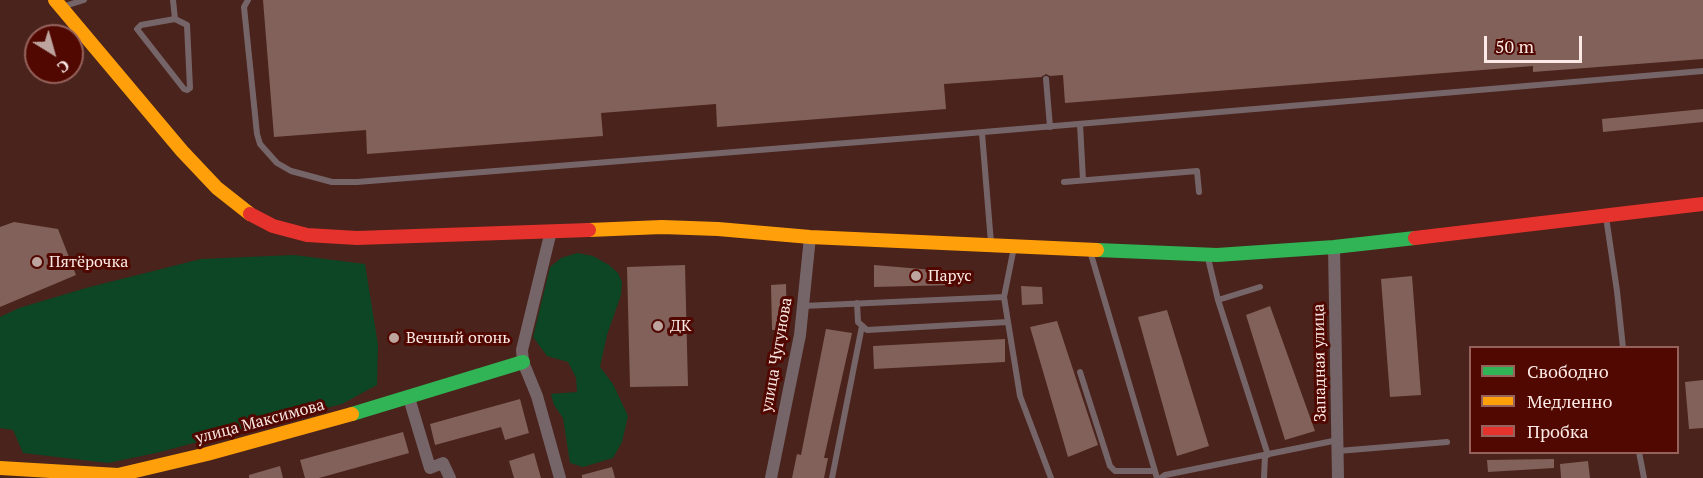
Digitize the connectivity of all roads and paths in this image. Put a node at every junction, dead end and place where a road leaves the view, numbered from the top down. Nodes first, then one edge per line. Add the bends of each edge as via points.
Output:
1 (84, 0) edge
2 (172, 0) edge
3 (248, 0) edge
4 (58, 4) edge
5 (175, 19) junction
6 (1703, 71) edge
7 (1046, 79) dead end
8 (1080, 124) junction
9 (1050, 127) junction
10 (982, 133) junction
11 (1083, 180) junction
12 (1064, 182) dead end
13 (1199, 192) dead end
14 (1703, 204) edge
15 (1606, 216) junction
16 (551, 231) junction
17 (810, 237) junction
18 (992, 244) junction
19 (1014, 246) junction
20 (1334, 247) junction
21 (1089, 249) junction
22 (1207, 255) junction
23 (1260, 287) dead end
24 (1004, 297) junction
25 (1218, 300) junction
26 (857, 303) junction
27 (803, 306) junction
28 (1008, 322) junction
29 (862, 326) junction
30 (1623, 346) edge
31 (523, 362) junction
32 (1080, 372) dead end
33 (409, 398) junction
34 (1447, 442) dead end
35 (1338, 446) junction
36 (1639, 454) edge
37 (1266, 456) junction
38 (0, 468) edge
39 (51, 470) junction
40 (118, 476) edge
41 (1158, 476) edge
42 (28, 478) edge
43 (450, 478) edge
44 (560, 478) edge
45 (771, 478) edge
46 (832, 478) edge
47 (1051, 478) edge
48 (1264, 478) edge
49 (1338, 478) edge
50 (1644, 478) edge

1 - 4 lane
2 - 5 lane
3 - 10 lane via 244,7 260,144 277,163 291,171 332,182
4 - 16 main road via 217,188 239,207 273,226 307,235 357,238
5 - 5 lane via 137,29 188,90 187,25
6 - 8 lane
7 - 9 lane
8 - 9 lane
8 - 11 lane
9 - 10 lane
10 - 18 lane
11 - 12 lane
11 - 13 lane via 1197,171
14 - 15 main road
15 - 20 main road
15 - 30 lane
16 - 17 main road via 662,227
16 - 31 street via 522,348
17 - 18 main road
17 - 27 street, улица Чугунова
18 - 19 main road
19 - 21 main road
19 - 24 lane
20 - 22 main road
20 - 35 street, Западная улица
21 - 22 main road
21 - 41 lane
22 - 25 lane
23 - 25 lane
24 - 26 lane
24 - 28 lane
25 - 37 lane
26 - 27 lane
26 - 29 lane via 858,322
27 - 45 street, улица Чугунова
28 - 29 lane via 867,330
28 - 47 lane via 1020,396
29 - 46 lane
31 - 33 main road, улица Максимова
31 - 44 street via 537,396
32 - 41 lane via 1110,466 1115,471
33 - 40 main road, улица Максимова
33 - 43 street via 430,468 443,463
34 - 35 lane
35 - 37 lane
35 - 49 street, Западная улица
36 - 50 lane
37 - 41 lane
37 - 48 lane
38 - 39 main road, улица Максимова
39 - 40 main road, улица Максимова
39 - 42 street

